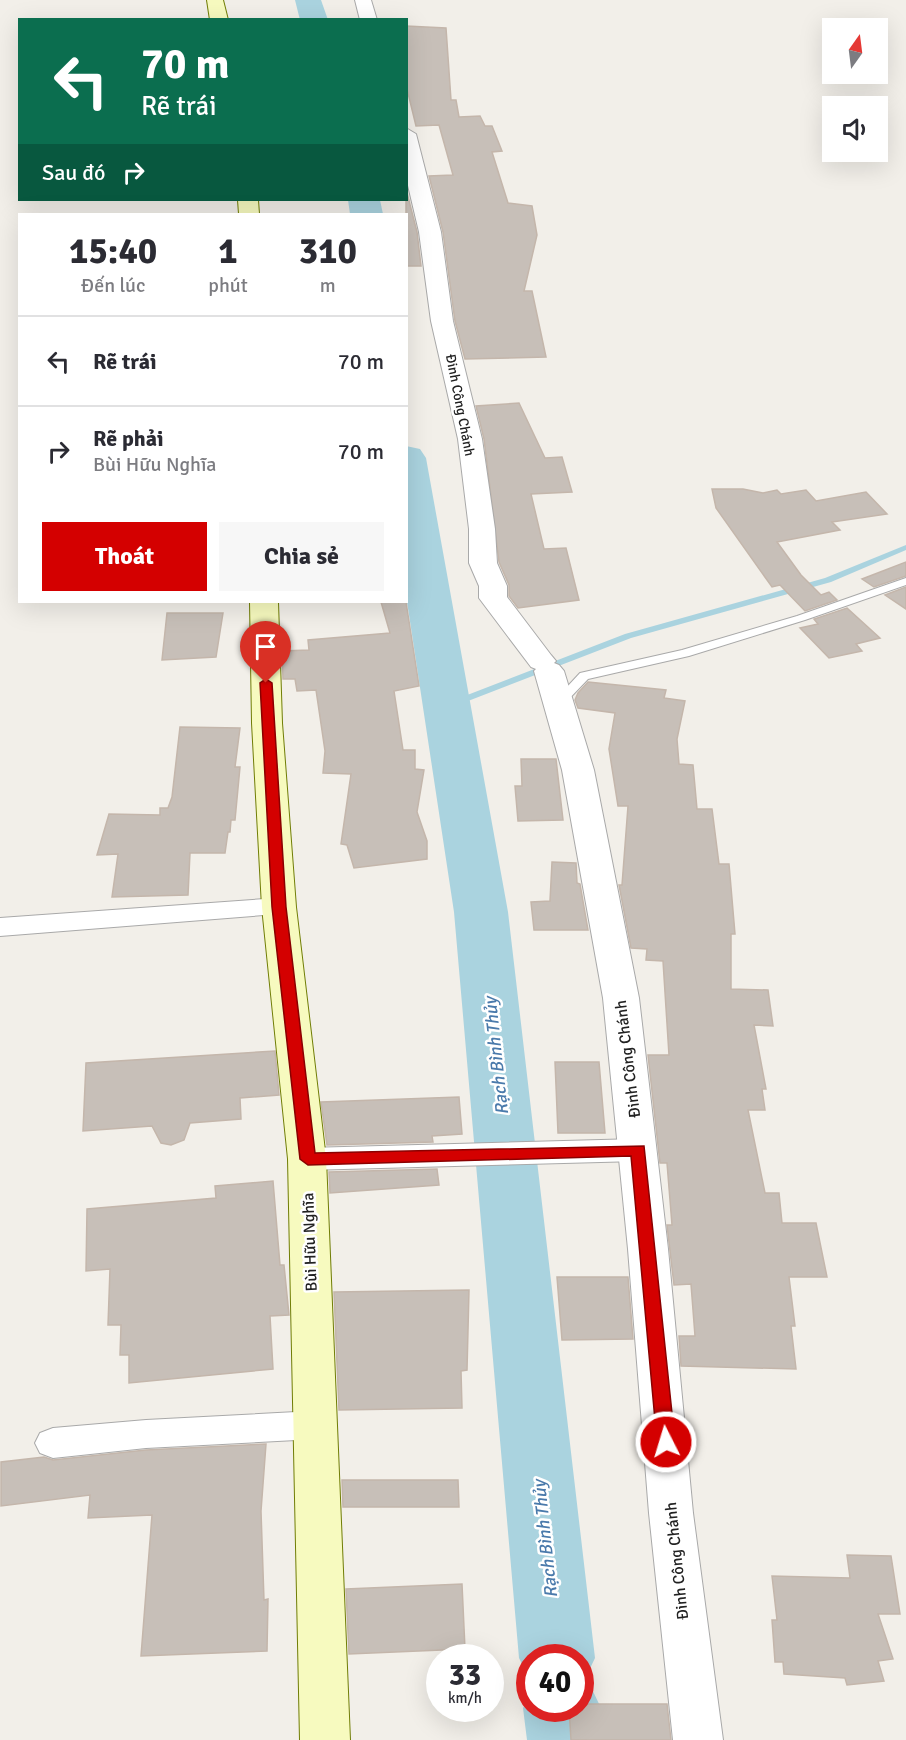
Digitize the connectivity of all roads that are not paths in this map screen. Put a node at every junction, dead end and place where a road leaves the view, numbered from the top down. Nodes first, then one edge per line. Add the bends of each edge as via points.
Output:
1 (214, 0) edge
2 (363, 0) edge
3 (218, 18) edge
4 (368, 18) edge
5 (408, 142) edge
6 (906, 581) edge
7 (264, 603) edge
8 (550, 678) junction
9 (279, 907) junction
10 (0, 927) edge
11 (638, 1150) junction
12 (308, 1159) junction
13 (315, 1425) junction
14 (53, 1443) dead end
15 (325, 1740) edge
16 (698, 1740) edge

1 - 3 main road
2 - 4 street
5 - 8 street, Đinh Công Chánh via 430,232 442,321 470,440 483,563 493,586 493,598
6 - 8 lane via 685,653 584,676
7 - 9 main road, Bùi Hữu Nghĩa
8 - 11 street, Đinh Công Chánh via 592,836 600,899 621,998
9 - 10 street
9 - 12 main road, Bùi Hữu Nghĩa
11 - 12 street
11 - 16 street, Đinh Công Chánh via 671,1513
12 - 13 main road, Bùi Hữu Nghĩa
13 - 14 street
13 - 15 main road, Bùi Hữu Nghĩa

